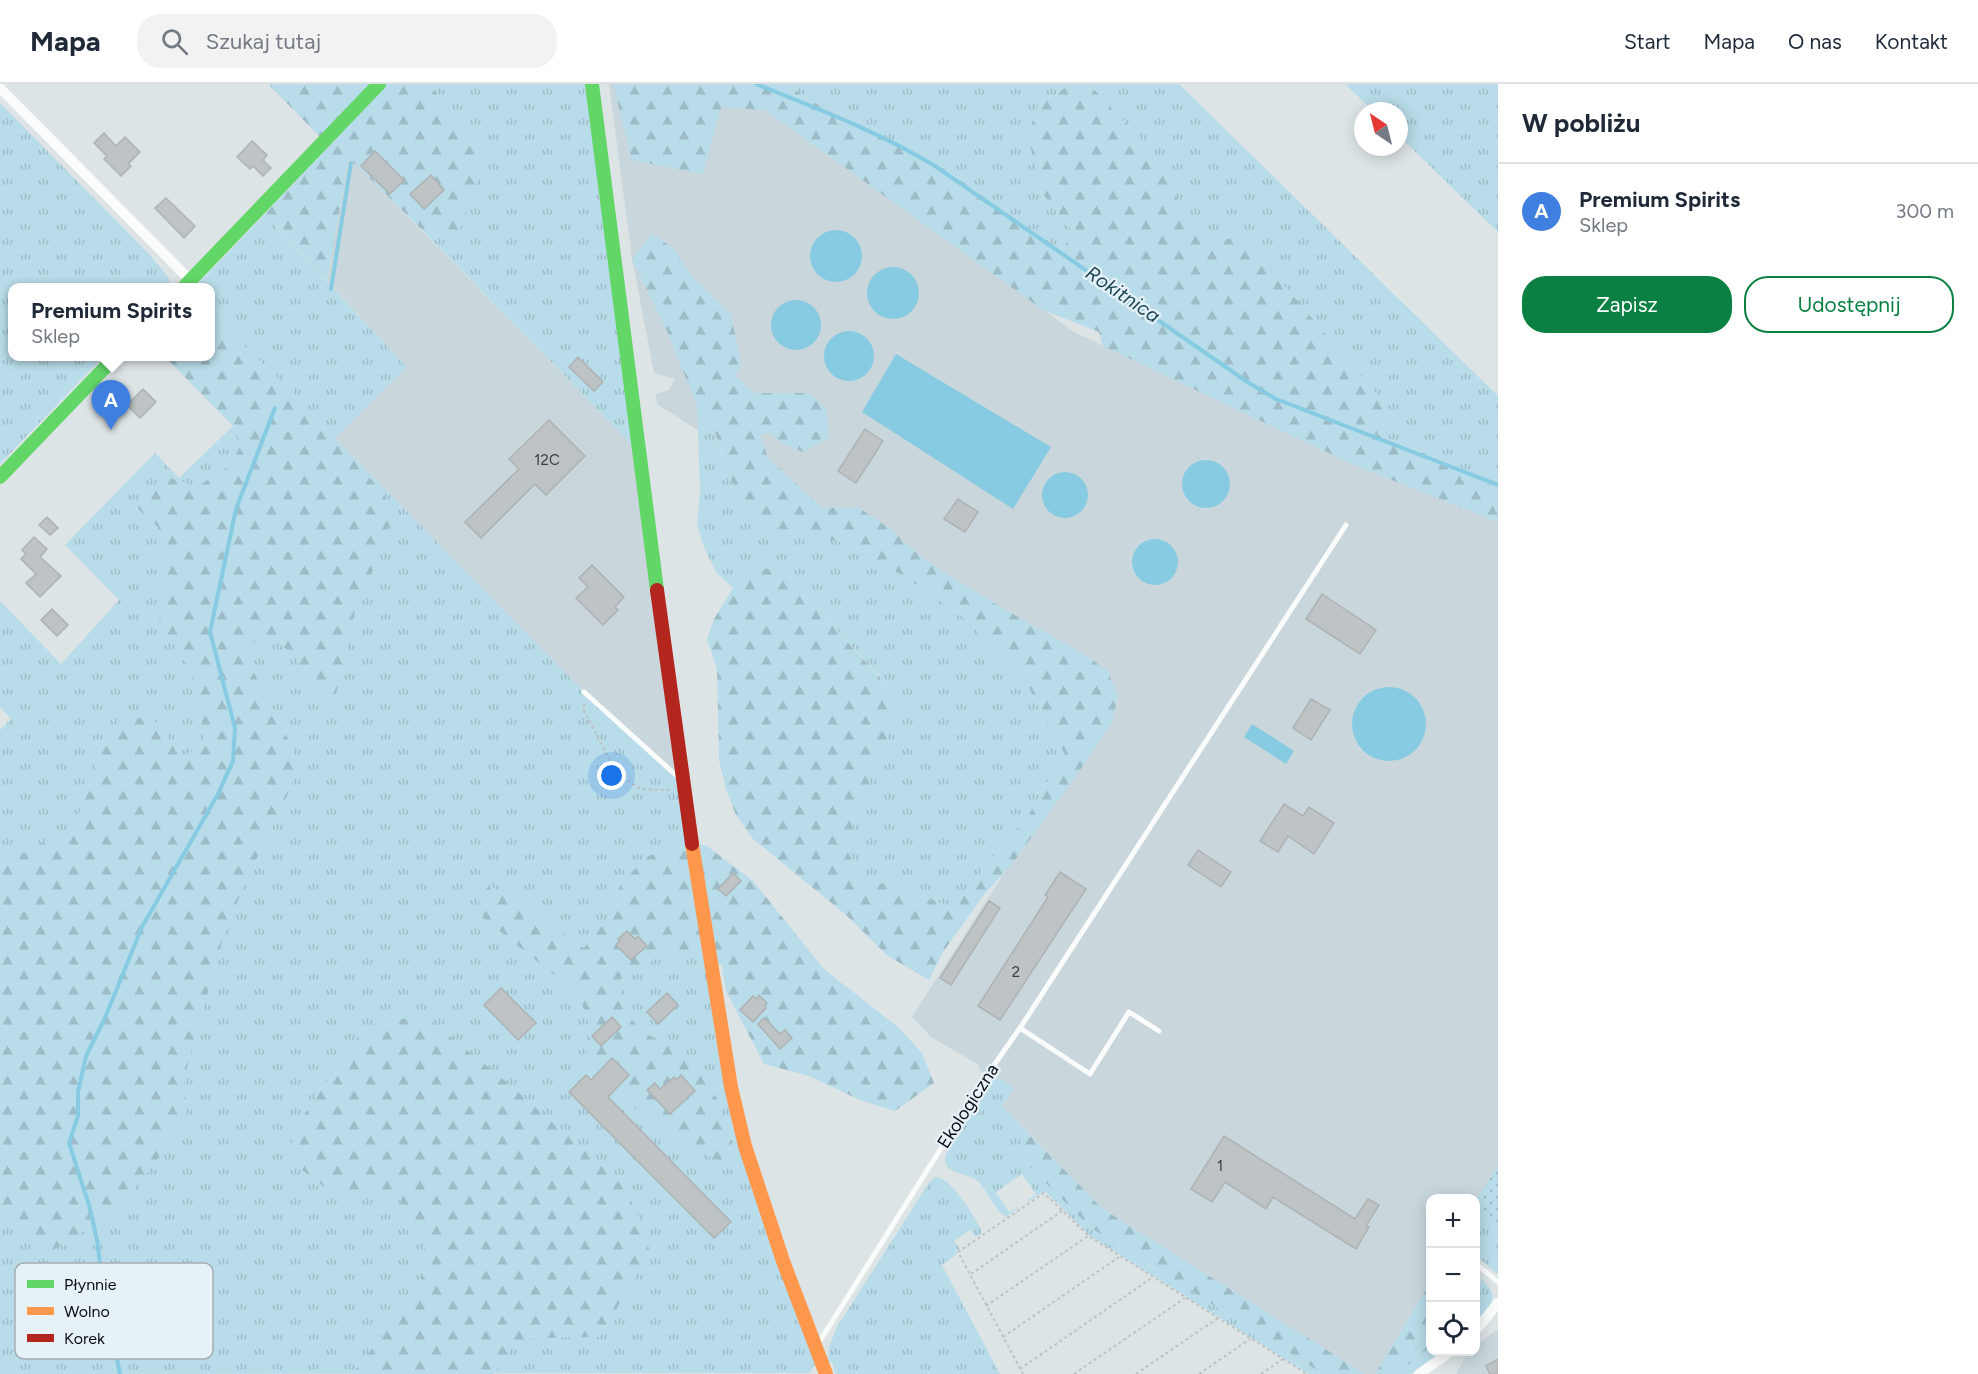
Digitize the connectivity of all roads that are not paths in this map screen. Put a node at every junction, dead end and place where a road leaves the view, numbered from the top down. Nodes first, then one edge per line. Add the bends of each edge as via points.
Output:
1 (379, 84) edge
2 (592, 84) edge
3 (0, 88) edge
4 (185, 283) edge
5 (187, 283) edge
6 (112, 361) edge
7 (0, 477) edge
8 (1346, 525) dead end
9 (584, 692) road end
10 (683, 785) junction
11 (1020, 1028) junction
12 (1159, 1030) dead end
13 (1480, 1267) edge
14 (1498, 1282) edge
15 (1498, 1303) edge
16 (1480, 1325) edge
17 (815, 1348) junction
18 (1444, 1356) edge
19 (826, 1374) edge
20 (1419, 1374) edge

1 - 5 street
2 - 10 street
3 - 4 street
6 - 7 street
8 - 11 lane, Ekologiczna
9 - 10 lane
10 - 17 street via 730,1087 745,1146
11 - 12 lane via 1090,1074 1129,1012
11 - 17 lane, Ekologiczna
13 - 14 lane
15 - 16 street
17 - 19 street
18 - 20 street

